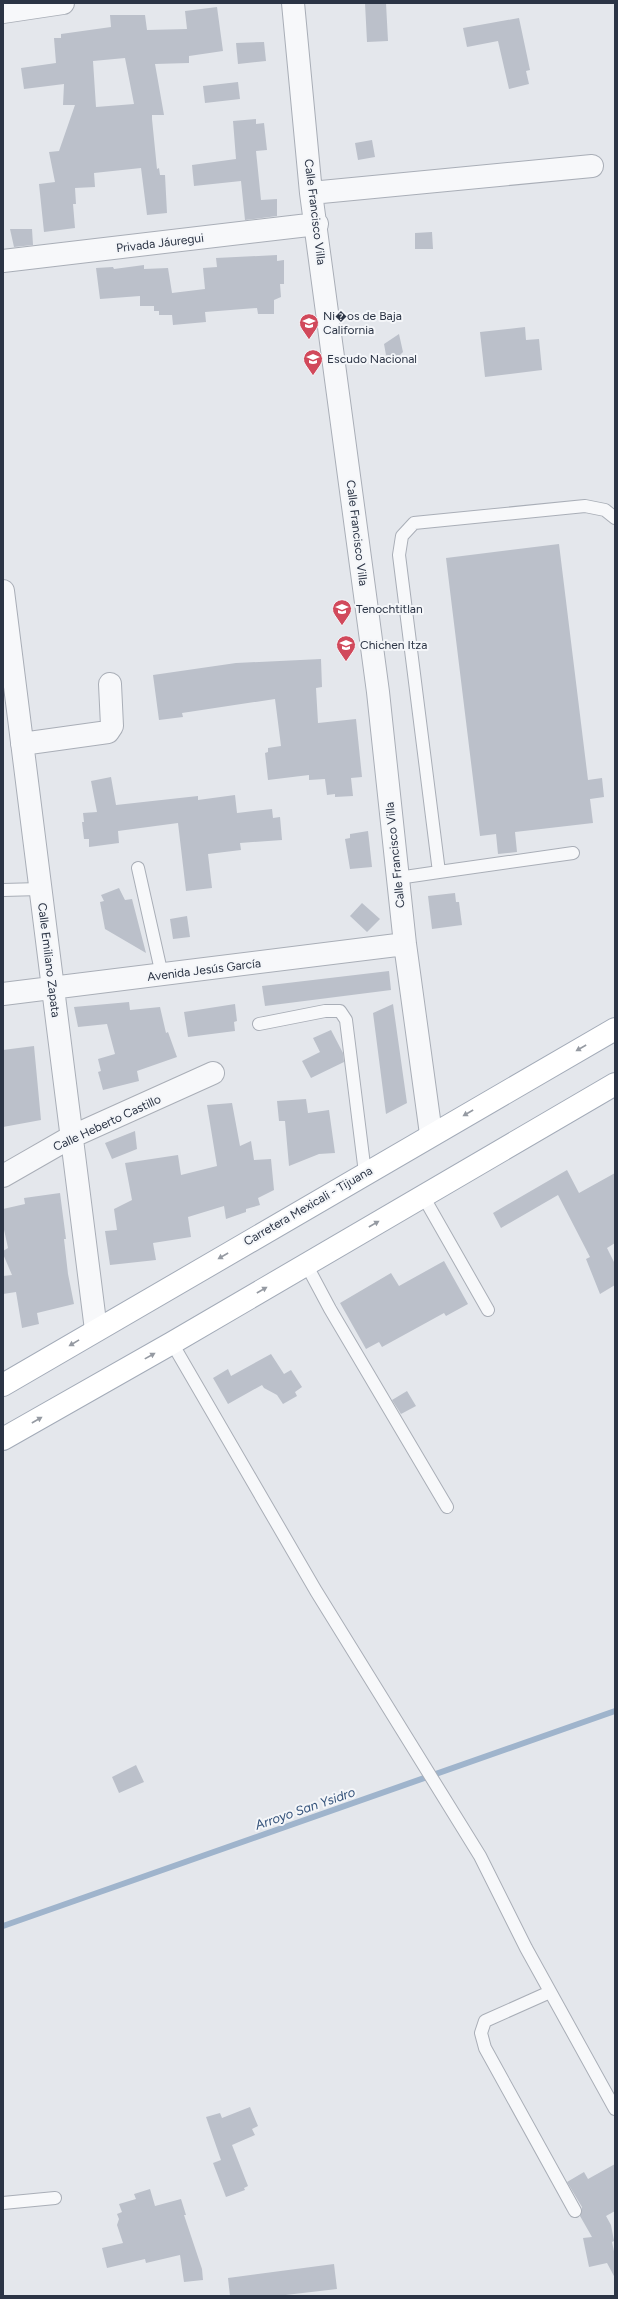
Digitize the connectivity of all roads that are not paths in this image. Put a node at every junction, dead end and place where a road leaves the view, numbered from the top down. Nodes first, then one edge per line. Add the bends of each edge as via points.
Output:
1 (63, 3) edge
2 (293, 3) edge
3 (3, 12) edge
4 (592, 166) dead end
5 (312, 193) junction
6 (317, 224) junction
7 (3, 261) edge
8 (615, 518) edge
9 (3, 591) edge
10 (110, 684) dead end
11 (9, 686) edge
12 (22, 744) junction
13 (573, 853) dead end
14 (138, 868) dead end
15 (439, 872) junction
16 (398, 878) junction
17 (40, 889) junction
18 (3, 890) edge
19 (405, 944) junction
20 (162, 975) junction
21 (53, 988) junction
22 (3, 994) edge
23 (259, 1024) dead end
24 (615, 1029) edge
25 (213, 1074) dead end
26 (615, 1084) edge
27 (431, 1134) junction
28 (71, 1137) junction
29 (365, 1173) junction
30 (3, 1176) edge
31 (423, 1196) junction
32 (306, 1264) junction
33 (488, 1310) dead end
34 (96, 1330) junction
35 (172, 1343) junction
36 (3, 1385) edge
37 (3, 1439) edge
38 (447, 1507) dead end
39 (550, 1992) junction
40 (615, 2109) edge
41 (55, 2198) dead end
42 (3, 2203) edge
43 (575, 2211) dead end

1 - 3 street
2 - 5 street, Calle Francisco Villa
4 - 5 street
5 - 6 street, Calle Francisco Villa
6 - 7 street, Privada Jáuregui
6 - 16 street, Calle Francisco Villa via 378,692
8 - 15 lane via 605,510 585,506 414,523 402,536 399,555
9 - 11 street, Calle Emiliano Zapata
10 - 12 street via 112,726 108,732
11 - 12 street, Calle Emiliano Zapata
12 - 17 street, Calle Emiliano Zapata
13 - 15 lane
14 - 20 lane
15 - 16 lane
16 - 19 street, Calle Francisco Villa
17 - 18 lane
17 - 21 street, Calle Emiliano Zapata
19 - 20 street, Avenida Jesús García
19 - 27 street, Calle Francisco Villa
20 - 21 street, Avenida Jesús García
21 - 22 street, Avenida Jesús García
21 - 28 street, Calle Emiliano Zapata
23 - 29 lane via 325,1011 340,1011 346,1020
24 -> 27 main road, Carretera Mexicali - Tijuana
25 - 28 street, Calle Heberto Castillo
26 - 31 main road
27 - 29 main road, Carretera Mexicali - Tijuana
28 - 30 street, Calle Heberto Castillo
28 - 34 street, Calle Emiliano Zapata
29 -> 34 main road, Carretera Mexicali - Tijuana
32 -> 31 main road
31 - 33 lane
35 -> 32 main road
32 - 38 lane
34 -> 36 main road, Carretera Mexicali - Tijuana
37 -> 35 main road
35 - 39 lane via 316,1591 480,1856
39 - 40 lane
39 - 43 lane via 485,2021 481,2033 485,2048
41 - 42 lane

